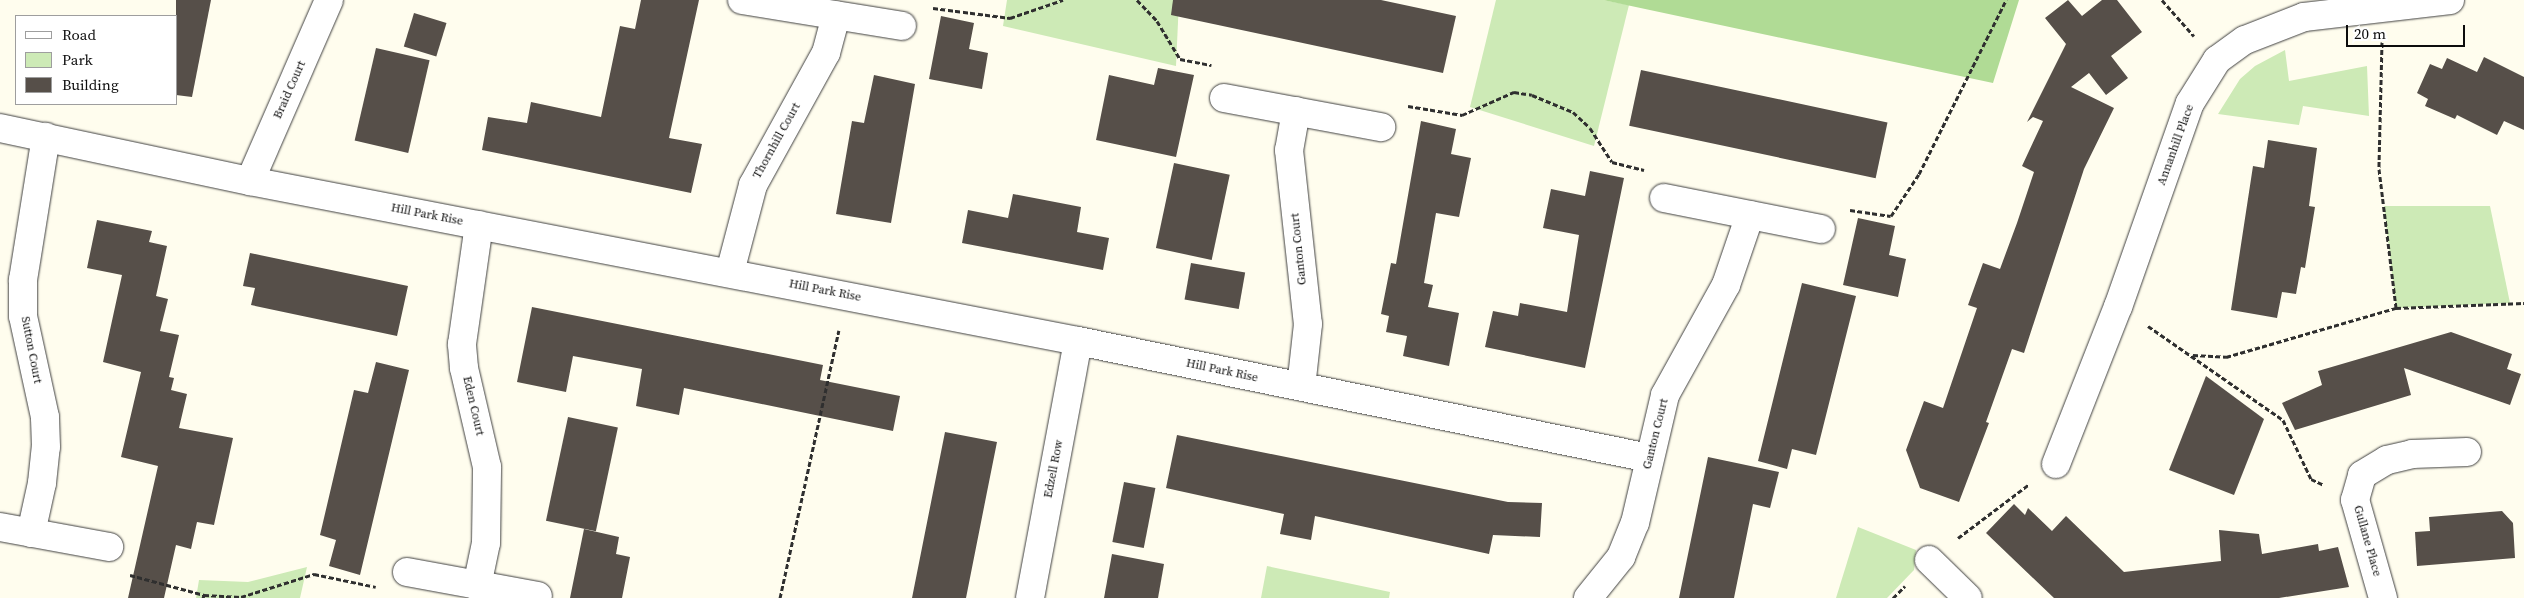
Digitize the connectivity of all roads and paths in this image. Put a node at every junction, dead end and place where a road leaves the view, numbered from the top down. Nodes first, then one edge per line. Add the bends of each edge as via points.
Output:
1 (329, 0) edge
2 (742, 0) edge
3 (1063, 0) edge
4 (1137, 0) edge
5 (2006, 0) edge
6 (2162, 0) edge
7 (2450, 0) edge
8 (2383, 6) junction
9 (836, 16) junction
10 (902, 26) joint
11 (2217, 60) junction
12 (1224, 98) joint
13 (1296, 111) junction
14 (1381, 127) joint
15 (0, 128) edge
16 (46, 137) junction
17 (250, 181) junction
18 (1664, 198) joint
19 (1750, 215) junction
20 (479, 225) junction
21 (1821, 229) joint
22 (730, 272) junction
23 (847, 295) junction
24 (2524, 302) edge
25 (2118, 307) junction
26 (2396, 308) junction
27 (1078, 341) junction
28 (2193, 355) junction
29 (1301, 387) junction
30 (2467, 452) dead end
31 (1649, 458) junction
32 (2056, 464) joint
33 (2355, 500) junction
34 (0, 527) edge
35 (32, 532) junction
36 (109, 547) dead end
37 (1929, 560) joint
38 (406, 572) joint
39 (123, 574) dead end
40 (477, 586) junction
41 (538, 596) dead end
42 (203, 597) edge
43 (780, 598) edge
44 (1030, 598) edge
45 (1588, 598) edge
46 (1968, 598) edge
47 (2383, 598) edge

1 - 17 street, Braid Court
2 - 9 street
3 - 10 path via 1010,18 908,4
4 - 12 path via 1156,21 1180,59 1229,68
5 - 21 path via 1919,174 1892,216 1826,207
6 - 11 path
7 - 8 street, Annanhill Place
8 - 11 street, Annanhill Place via 2304,17 2272,26
8 - 26 path via 2379,170
9 - 10 street
9 - 22 street, Thornhill Court via 826,53 753,185
11 - 25 street, Annanhill Place via 2190,102
12 - 13 street
13 - 14 street
13 - 29 street, Ganton Court via 1288,150 1308,324
14 - 18 path via 1388,102 1462,115 1514,92 1532,95 1573,112 1590,128 1612,162 1668,176
15 - 16 street, Hill Park Rise
16 - 17 street, Hill Park Rise
16 - 35 street, Sutton Court via 23,280 23,316 45,417 42,483
17 - 20 street, Hill Park Rise
18 - 19 street
19 - 21 street
19 - 31 street, Ganton Court via 1726,285 1665,395
20 - 22 street, Hill Park Rise
20 - 40 street, Eden Court via 462,344 464,368 487,467 486,542
22 - 23 street, Hill Park Rise
23 - 27 street, Hill Park Rise
23 - 43 path
24 - 26 path
25 - 28 path
25 - 32 street, Annanhill Place
26 - 28 path via 2226,357
27 - 29 street, Hill Park Rise
27 - 44 street, Edzell Row
28 - 33 path via 2283,420 2311,479
29 - 31 street, Hill Park Rise
30 - 33 street, Gullane Place via 2412,454 2386,460 2362,475
31 - 45 street, Ganton Court via 1632,532 1621,557
32 - 37 path
33 - 47 street, Gullane Place
34 - 35 street
35 - 36 street
37 - 46 street
38 - 40 street
38 - 42 path via 401,592 314,574 242,597
39 - 42 path
40 - 41 street

